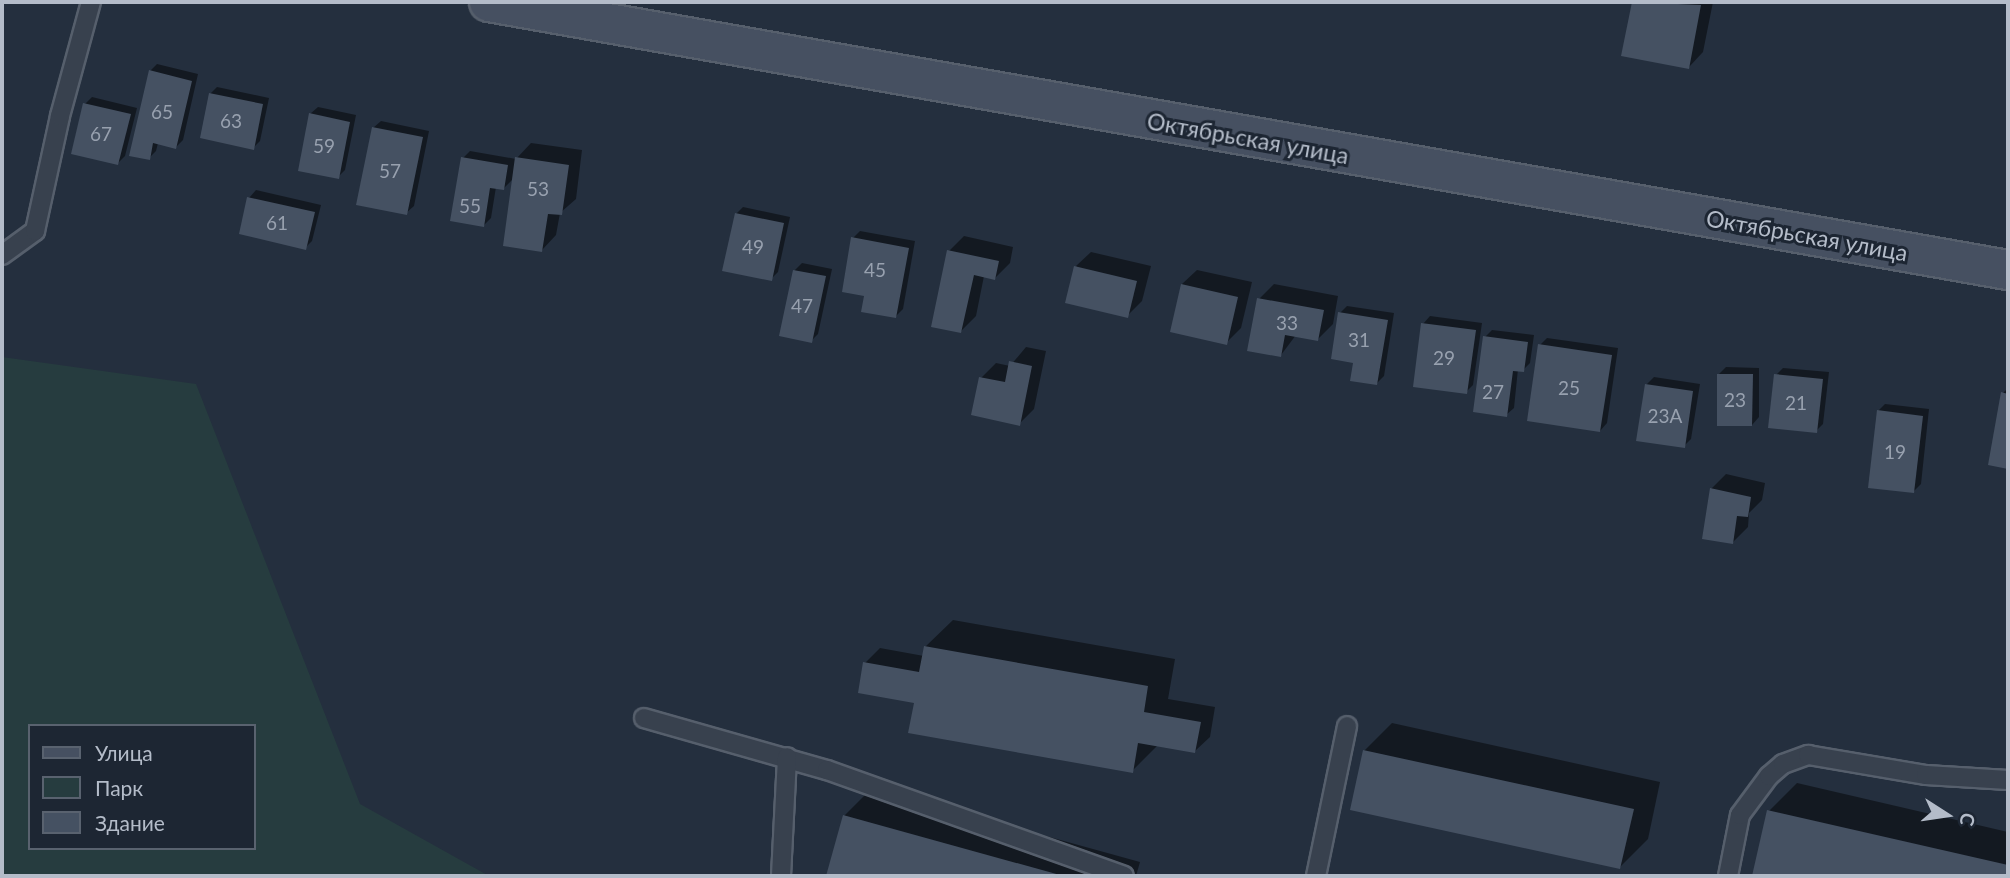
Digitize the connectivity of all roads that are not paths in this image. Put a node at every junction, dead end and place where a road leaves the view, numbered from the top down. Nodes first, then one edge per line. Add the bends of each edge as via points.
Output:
1 (91, 2) edge
2 (489, 2) edge
3 (2, 255) edge
4 (2008, 270) edge
5 (644, 718) dead end
6 (1347, 726) dead end
7 (787, 757) junction
8 (2008, 780) edge
9 (781, 876) edge
10 (1124, 876) edge
11 (1317, 876) edge
12 (1728, 876) edge

1 - 3 lane via 35,231
2 - 4 main road, Октябрьская улица
5 - 7 lane
6 - 11 lane
7 - 9 lane
7 - 10 lane
8 - 12 lane via 1926,775 1808,755 1783,764 1769,776 1740,815

